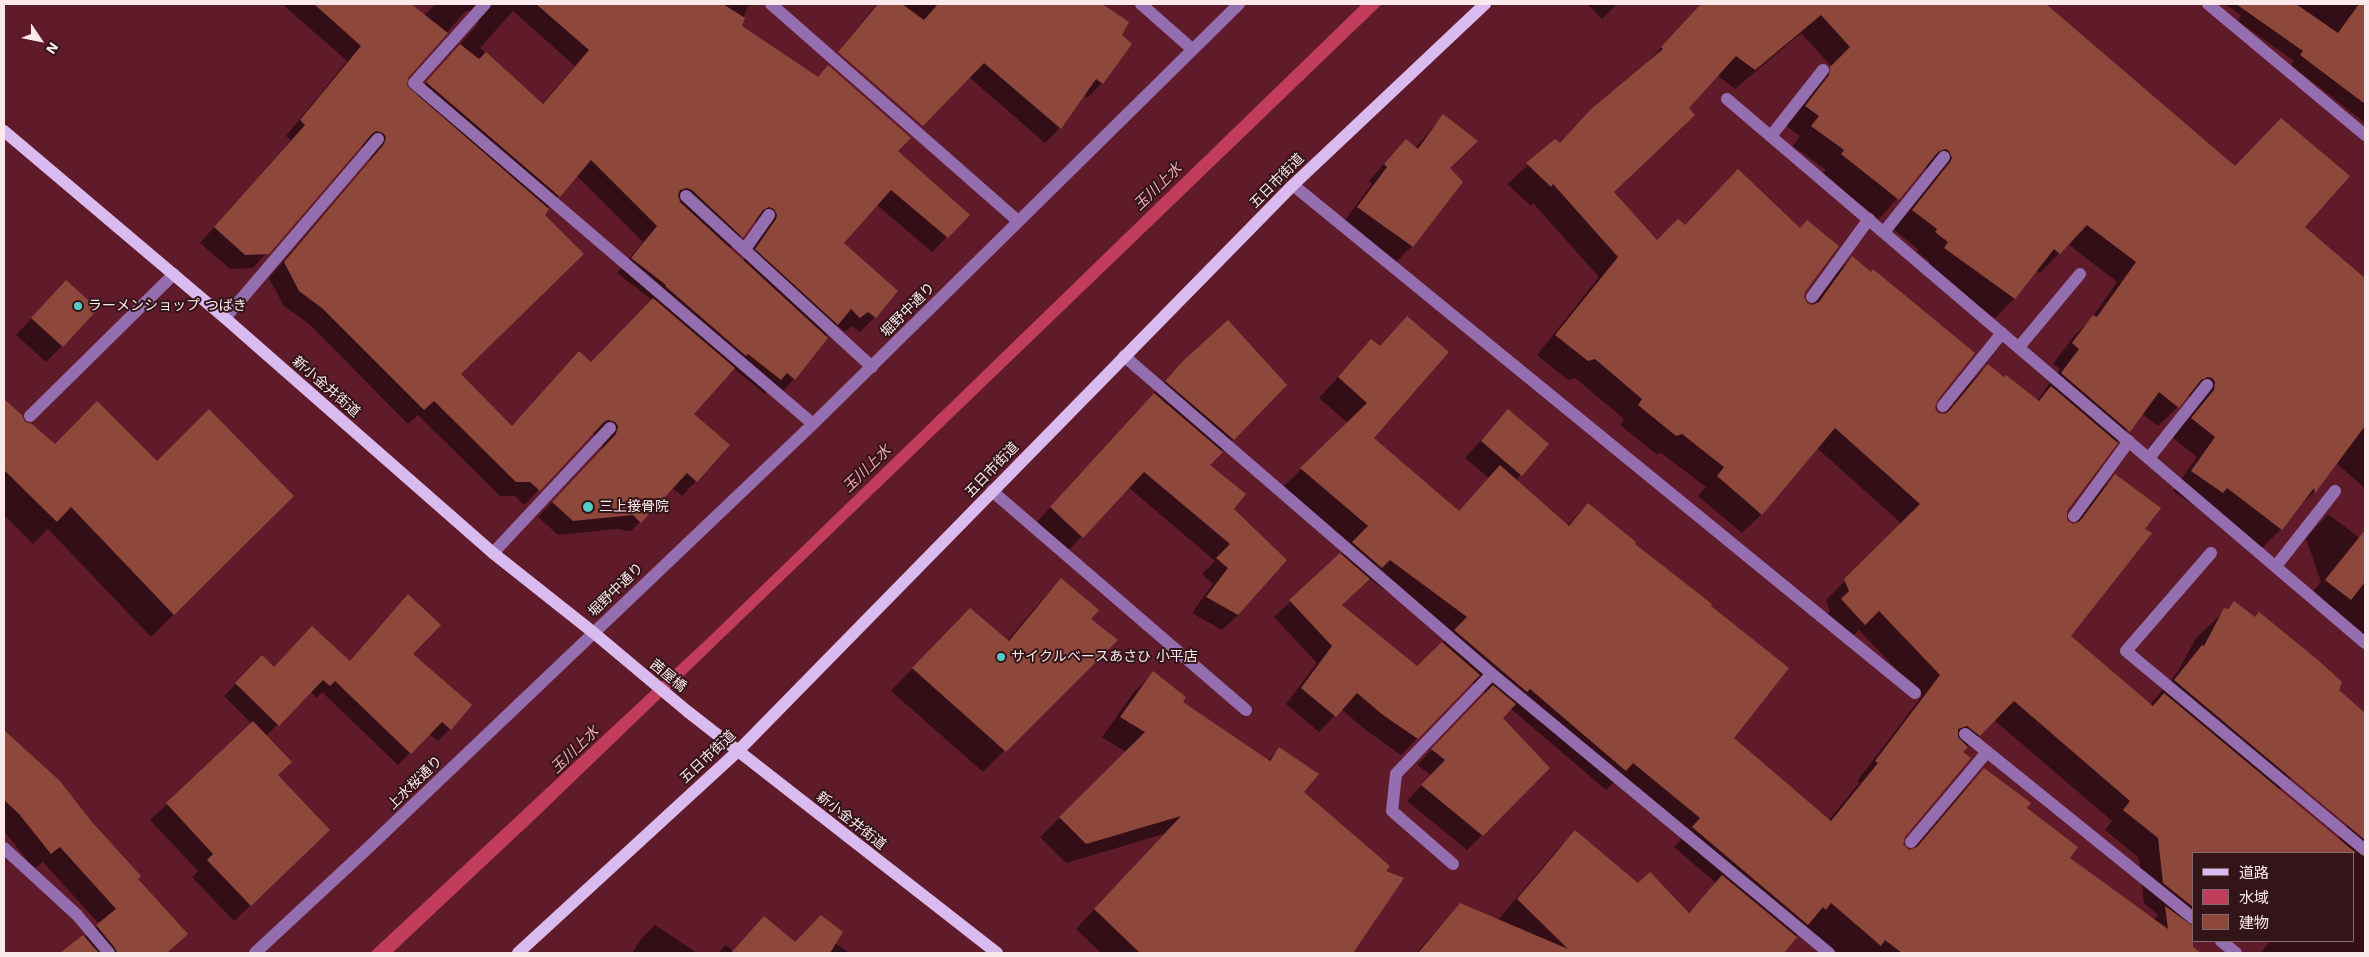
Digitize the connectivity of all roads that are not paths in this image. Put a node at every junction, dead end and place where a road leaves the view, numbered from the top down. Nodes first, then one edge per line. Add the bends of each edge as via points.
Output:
1 (485, 4) edge
2 (771, 4) edge
3 (1141, 4) edge
4 (1239, 4) edge
5 (1485, 4) edge
6 (2208, 4) edge
7 (1192, 50) junction
8 (1823, 70) dead end
9 (1727, 99) dead end
10 (4, 131) edge
11 (1771, 136) junction
12 (2365, 136) edge
13 (378, 139) dead end
14 (1944, 157) dead end
15 (1293, 185) junction
16 (686, 196) dead end
17 (769, 214) dead end
18 (1869, 219) junction
19 (1018, 221) junction
20 (1884, 232) junction
21 (745, 249) junction
22 (174, 274) junction
23 (2080, 274) dead end
24 (1812, 297) dead end
25 (225, 318) junction
26 (2002, 333) junction
27 (2019, 347) junction
28 (1124, 356) junction
29 (872, 367) junction
30 (2207, 385) dead end
31 (1944, 406) dead end
32 (30, 416) dead end
33 (813, 424) junction
34 (610, 428) dead end
35 (2129, 441) junction
36 (2148, 458) junction
37 (992, 491) junction
38 (2335, 492) dead end
39 (2074, 516) dead end
40 (493, 553) junction
41 (2211, 553) dead end
42 (2276, 566) junction
43 (594, 633) junction
44 (2365, 642) edge
45 (630, 664) joint
46 (1492, 674) junction
47 (1915, 693) dead end
48 (1246, 710) dead end
49 (687, 711) joint
50 (1965, 734) dead end
51 (738, 751) junction
52 (1987, 752) junction
53 (1911, 842) dead end
54 (4, 848) edge
55 (2365, 850) edge
56 (1454, 864) dead end
57 (2192, 917) edge
58 (2222, 942) edge
59 (1820, 951) edge
60 (109, 953) edge
61 (255, 953) edge
62 (518, 953) edge
63 (997, 953) edge
64 (2236, 953) edge

1 - 33 street via 414,83
2 - 19 street
3 - 7 street
4 - 7 street, 堀野中通り
5 - 15 main road, 五日市街道
6 - 12 street
7 - 19 street, 堀野中通り
8 - 11 street
9 - 11 street
10 - 22 main road, 新小金井街道
11 - 18 street
13 - 25 street
14 - 20 street
15 - 28 main road, 五日市街道
15 - 47 street
16 - 21 street
17 - 21 street
18 - 20 street
18 - 24 street
19 - 29 street, 堀野中通り
20 - 26 street
21 - 29 street
22 - 25 main road, 新小金井街道
22 - 32 street
23 - 27 street
25 - 40 main road, 新小金井街道
26 - 27 street
26 - 31 street
27 - 35 street
28 - 37 main road, 五日市街道
28 - 46 street
29 - 33 street, 堀野中通り
30 - 36 street
33 - 43 street, 堀野中通り
34 - 40 street
35 - 36 street
35 - 39 street
36 - 42 street
37 - 48 street
37 - 51 main road, 五日市街道
38 - 42 street
40 - 43 main road, 新小金井街道
41 - 55 street via 2126,651
42 - 44 street
43 - 45 main road, 新小金井街道
43 - 61 street, 上水桜通り
45 - 49 main road, 茜屋橋
46 - 56 street via 1396,774 1392,811
46 - 59 street
49 - 51 main road, 新小金井街道
50 - 52 street
51 - 62 main road, 五日市街道
51 - 63 main road, 新小金井街道
52 - 53 street
52 - 57 street
54 - 60 street via 77,914
58 - 64 street

